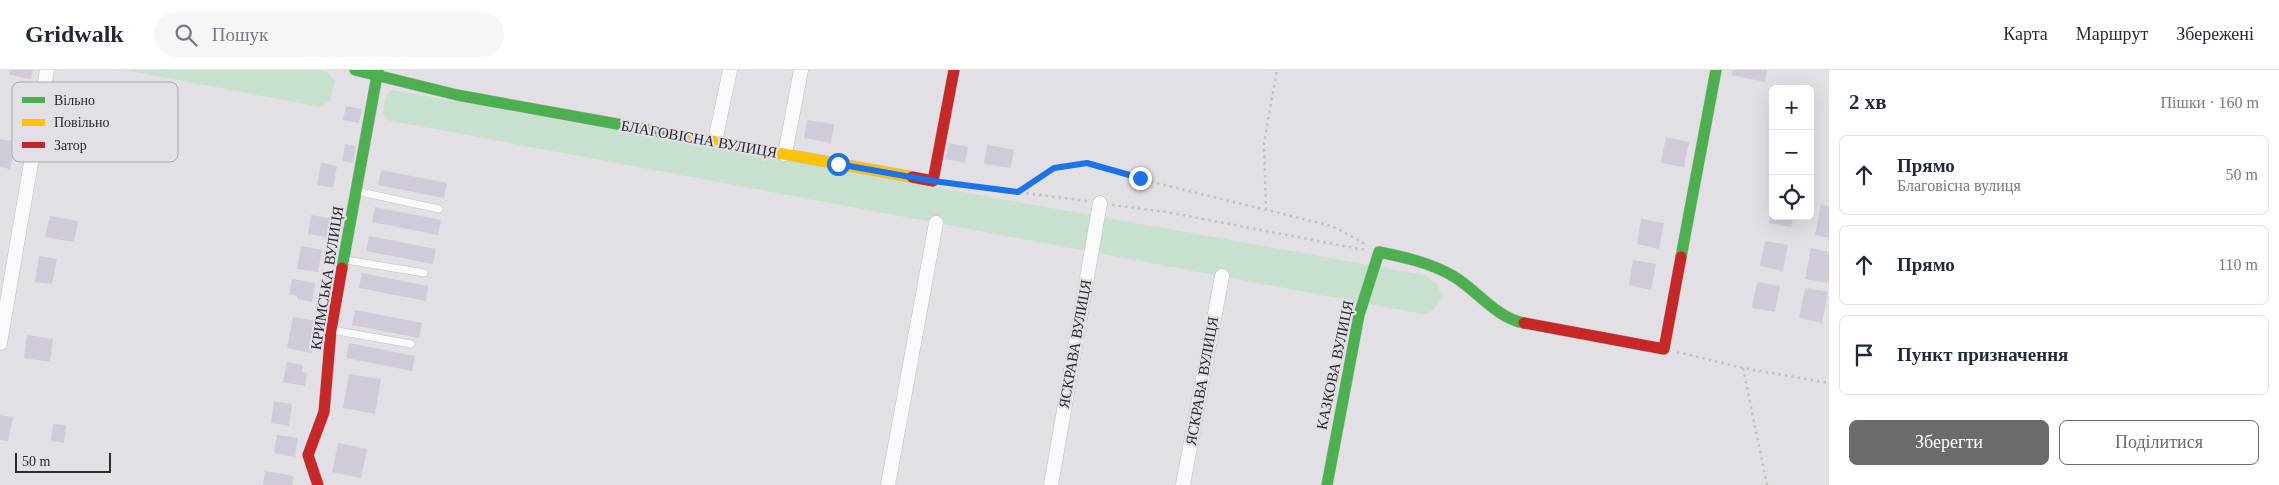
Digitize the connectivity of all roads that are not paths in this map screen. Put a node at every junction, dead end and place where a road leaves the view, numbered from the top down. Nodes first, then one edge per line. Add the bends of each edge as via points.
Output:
1 (355, 70) edge
2 (730, 70) edge
3 (801, 70) edge
4 (954, 70) edge
5 (1716, 70) edge
6 (378, 72) edge
7 (715, 142) junction
8 (785, 154) junction
9 (31, 162) edge
10 (356, 191) junction
11 (1100, 203) road end
12 (439, 208) dead end
13 (936, 223) dead end
14 (344, 259) junction
15 (424, 273) dead end
16 (1222, 276) dead end
17 (331, 330) junction
18 (0, 343) edge
19 (411, 344) dead end
20 (318, 485) edge
21 (888, 485) edge
22 (1051, 485) edge
23 (1183, 485) edge
24 (1327, 485) edge

1 - 6 street, БЛАГОВІСНА ВУЛИЦЯ
2 - 7 street
3 - 8 street
4 - 8 street, БЛАГОВІСНА ВУЛИЦЯ via 933,181
5 - 24 street, КАЗКОВА ВУЛИЦЯ via 1664,349 1512,321 1452,276 1409,258 1379,252 1359,315
6 - 7 street, БЛАГОВІСНА ВУЛИЦЯ via 457,95
6 - 10 street, КРИМСЬКА ВУЛИЦЯ
7 - 8 street, БЛАГОВІСНА ВУЛИЦЯ
9 - 18 street
10 - 12 lane
10 - 14 street, КРИМСЬКА ВУЛИЦЯ
11 - 22 street, ЯСКРАВА ВУЛИЦЯ
13 - 21 street
14 - 15 lane
14 - 17 street, КРИМСЬКА ВУЛИЦЯ
16 - 23 street, ЯСКРАВА ВУЛИЦЯ
17 - 19 lane
17 - 20 street, КРИМСЬКА ВУЛИЦЯ via 324,412 308,455

